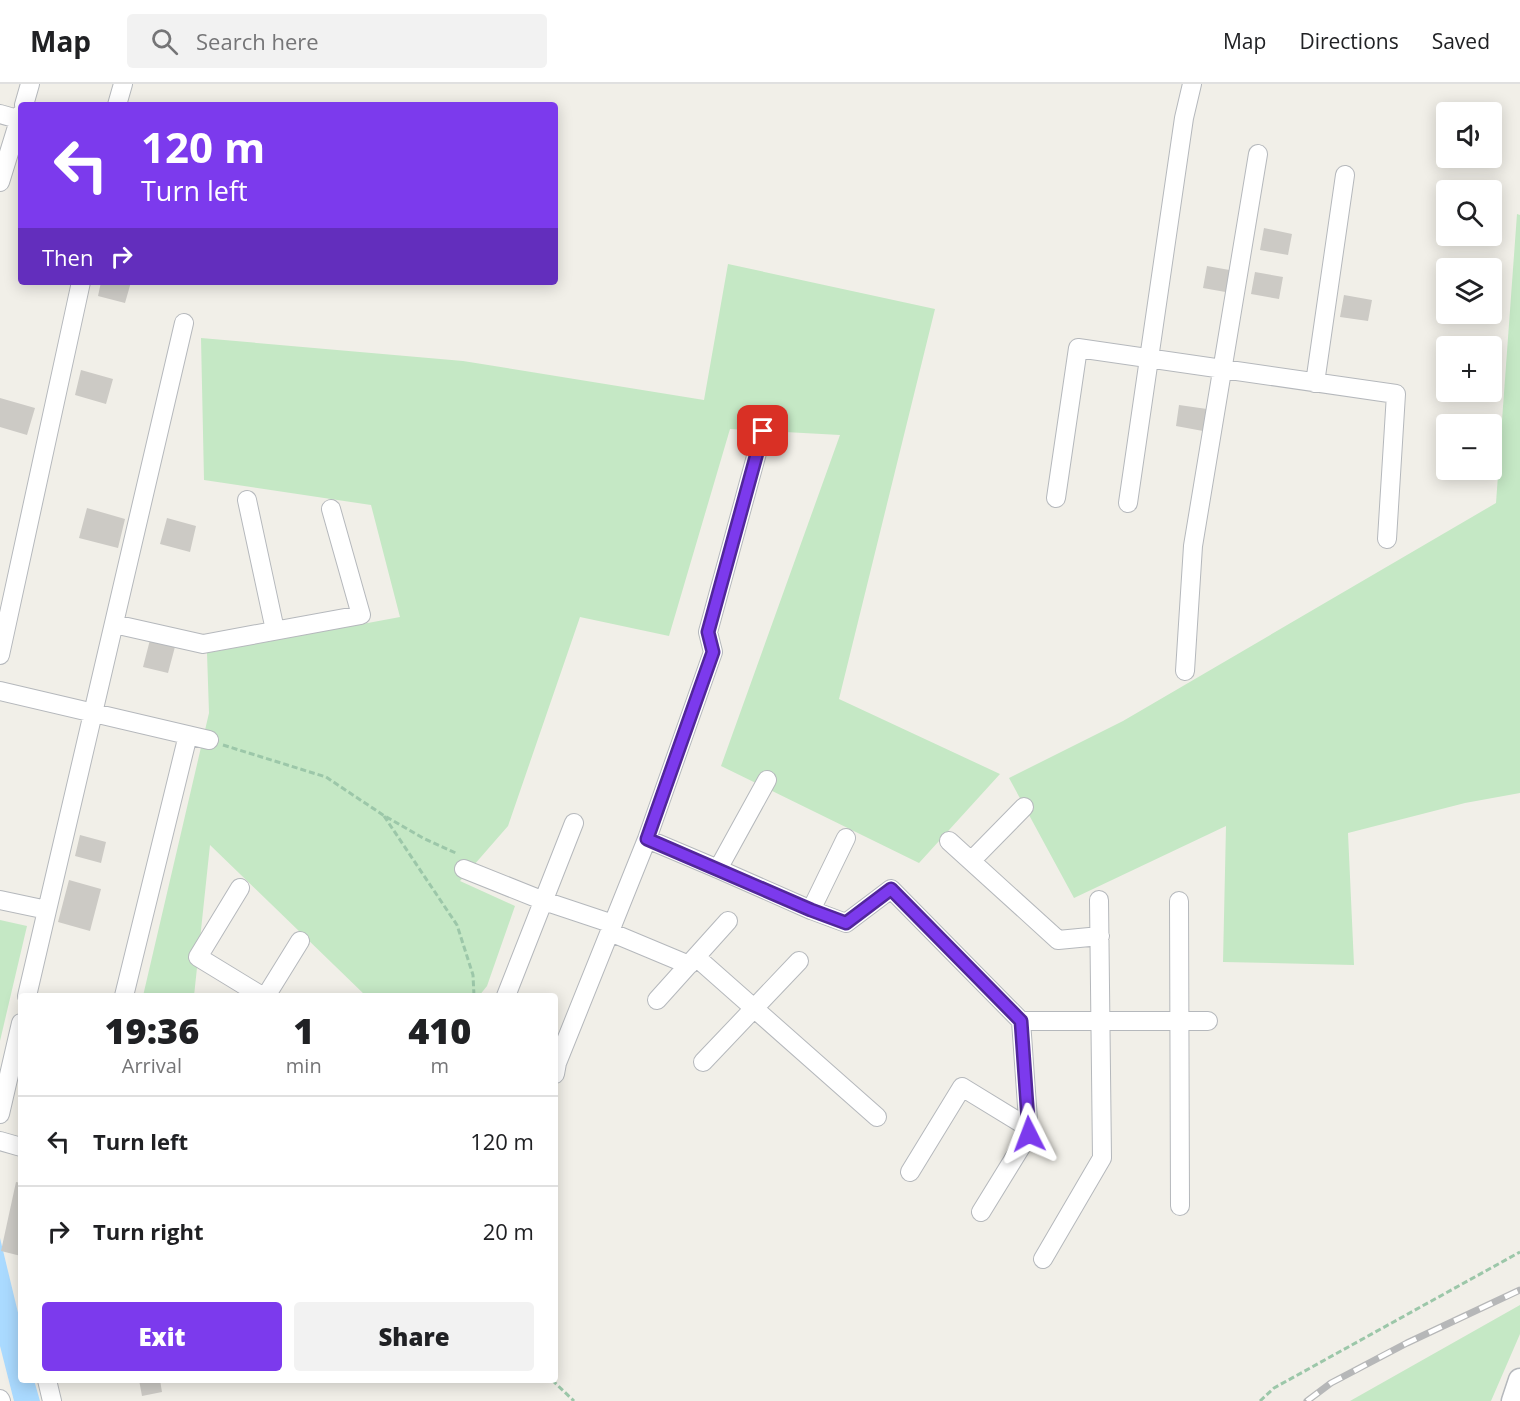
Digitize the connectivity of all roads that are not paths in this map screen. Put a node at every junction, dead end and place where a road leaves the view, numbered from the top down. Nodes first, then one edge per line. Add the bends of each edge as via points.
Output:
1 (30, 84) edge
2 (123, 84) edge
3 (1192, 84) edge
4 (25, 102) edge
5 (118, 102) edge
6 (0, 114) edge
7 (18, 115) edge
8 (18, 125) edge
9 (1258, 154) dead end
10 (1345, 175) dead end
11 (0, 182) edge
12 (80, 285) edge
13 (184, 323) dead end
14 (1149, 358) junction
15 (1222, 369) junction
16 (1315, 383) junction
17 (763, 431) dead end
18 (1056, 498) dead end
19 (247, 500) dead end
20 (1128, 503) dead end
21 (331, 509) dead end
22 (1387, 539) dead end
23 (114, 624) junction
24 (275, 630) junction
25 (0, 654) edge
26 (1185, 671) dead end
27 (0, 690) edge
28 (93, 712) junction
29 (188, 735) junction
30 (209, 740) road end
31 (767, 780) dead end
32 (1024, 807) dead end
33 (574, 823) dead end
34 (846, 838) dead end
35 (647, 839) junction
36 (949, 841) dead end
37 (971, 861) junction
38 (464, 869) road end
39 (718, 869) junction
40 (240, 888) dead end
41 (0, 900) edge
42 (1100, 900) dead end
43 (544, 901) junction
44 (1179, 901) dead end
45 (47, 910) junction
46 (811, 910) junction
47 (728, 921) dead end
48 (611, 928) junction
49 (1100, 936) junction
50 (300, 941) dead end
51 (692, 961) junction
52 (799, 961) dead end
53 (28, 993) edge
54 (125, 993) edge
55 (259, 993) edge
56 (266, 993) edge
57 (507, 993) edge
58 (657, 1000) dead end
59 (754, 1008) junction
60 (1021, 1021) junction
61 (1101, 1021) junction
62 (1179, 1021) junction
63 (1208, 1021) dead end
64 (18, 1036) edge
65 (558, 1061) edge
66 (703, 1062) dead end
67 (0, 1114) edge
68 (877, 1117) dead end
69 (1029, 1128) junction
70 (0, 1141) edge
71 (18, 1145) edge
72 (909, 1172) dead end
73 (1180, 1206) dead end
74 (981, 1212) dead end
75 (1043, 1258) dead end
76 (1520, 1380) edge
77 (47, 1383) edge
78 (52, 1401) edge
79 (1513, 1401) edge

1 - 4 street
2 - 5 street
3 - 14 street
6 - 7 street
8 - 11 street
9 - 15 street
10 - 16 street
12 - 25 street
13 - 23 street
14 - 15 street
14 - 18 street via 1078,348
14 - 20 street
15 - 16 street
15 - 26 street via 1193,546
16 - 22 street via 1396,394
17 - 35 street via 708,632 713,652
19 - 24 street
21 - 24 street via 361,615
23 - 24 street via 203,644
23 - 28 street
27 - 28 street
28 - 29 street
28 - 45 street
29 - 30 street
29 - 54 street
31 - 39 street
32 - 37 street
33 - 43 street
34 - 46 street
35 - 39 street
35 - 48 street
36 - 37 street
37 - 49 street via 1058,940
38 - 43 street
39 - 46 street
40 - 55 street via 198,957
41 - 45 street
42 - 49 street
43 - 48 street
43 - 57 street
44 - 62 street
45 - 53 street
46 - 60 street via 846,923 891,889
47 - 51 street
48 - 51 street
48 - 65 street
49 - 61 street
50 - 56 street
51 - 58 street
51 - 59 street
52 - 59 street
59 - 66 street
59 - 68 street
60 - 61 street
60 - 69 street
61 - 62 street
61 - 75 street via 1102,1158
62 - 63 street
62 - 73 street
64 - 67 street
69 - 72 street via 963,1087
69 - 74 street
70 - 71 street
76 - 79 street
77 - 78 street

